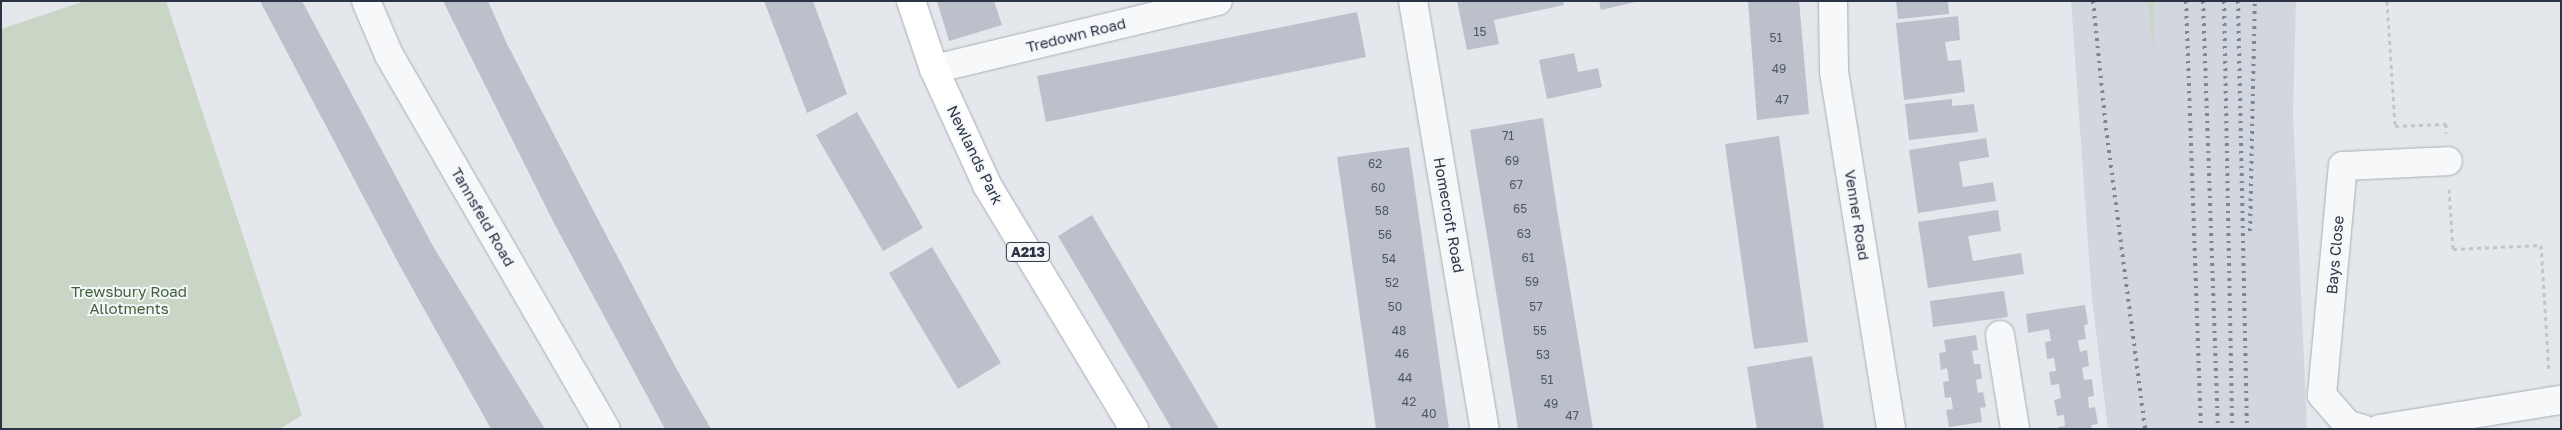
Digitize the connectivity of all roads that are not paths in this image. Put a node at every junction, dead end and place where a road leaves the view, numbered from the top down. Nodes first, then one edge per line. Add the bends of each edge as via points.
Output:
1 (366, 1) edge
2 (911, 1) edge
3 (1218, 1) edge
4 (1413, 1) edge
5 (1832, 1) edge
6 (1147, 9) edge
7 (934, 69) junction
8 (2448, 161) road end
9 (2000, 335) dead end
10 (2556, 400) edge
11 (606, 429) edge
12 (1134, 429) edge
13 (1485, 429) edge
14 (1891, 429) edge
15 (2015, 429) edge
16 (2363, 429) edge
17 (2379, 429) edge

1 - 11 street, Tannsfeld Road via 389,55
2 - 7 main road, Newlands Park / A213
3 - 6 street, Tredown Road
4 - 13 street, Homecroft Road
5 - 14 street, Venner Road via 1834,72
6 - 7 street, Tredown Road
7 - 12 main road, Newlands Park / A213 via 987,185
8 - 16 street, Bays Close via 2343,166 2322,395 2348,425
9 - 15 street
10 - 17 street

